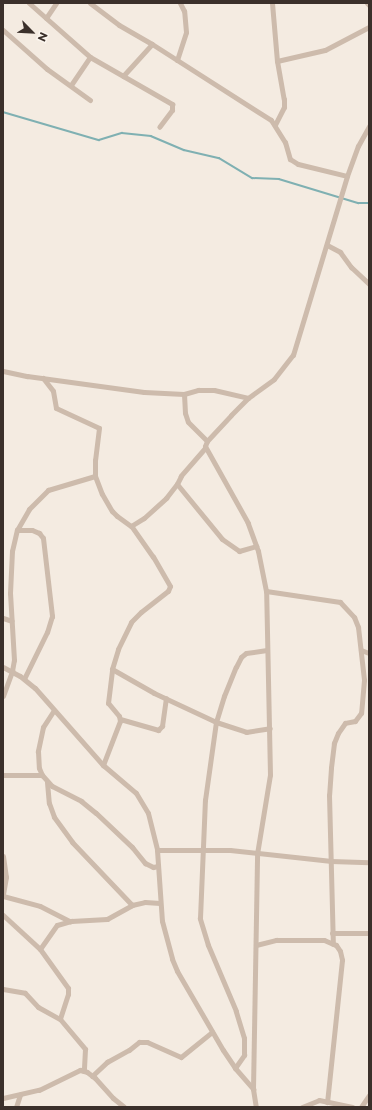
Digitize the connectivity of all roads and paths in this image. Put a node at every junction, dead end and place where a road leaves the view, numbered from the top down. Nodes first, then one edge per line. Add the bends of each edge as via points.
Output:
1 (29, 3) edge
2 (56, 3) edge
3 (90, 3) edge
4 (180, 3) edge
5 (272, 3) edge
6 (46, 18) junction
7 (369, 27) edge
8 (3, 30) edge
9 (152, 44) junction
10 (90, 57) junction
11 (177, 60) junction
12 (277, 61) junction
13 (124, 76) junction
14 (71, 85) junction
15 (90, 100) dead end
16 (275, 125) junction
17 (369, 126) edge
18 (159, 127) dead end
19 (347, 176) junction
20 (327, 244) junction
21 (369, 284) edge
22 (3, 371) edge
23 (43, 378) junction
24 (184, 394) junction
25 (248, 398) junction
26 (207, 441) junction
27 (205, 448) junction
28 (95, 476) junction
29 (176, 484) junction
30 (131, 526) junction
31 (17, 530) junction
32 (256, 546) junction
33 (266, 591) junction
34 (3, 618) edge
35 (12, 621) junction
36 (268, 650) junction
37 (361, 650) junction
38 (369, 653) edge
39 (3, 667) edge
40 (112, 670) junction
41 (12, 671) junction
42 (24, 679) junction
43 (3, 696) edge
44 (166, 698) junction
45 (54, 710) junction
46 (120, 718) junction
47 (216, 722) junction
48 (270, 728) junction
49 (103, 765) junction
50 (3, 775) edge
51 (42, 775) junction
52 (47, 782) junction
53 (157, 850) junction
54 (202, 850) junction
55 (257, 854) junction
56 (3, 856) edge
57 (331, 861) junction
58 (369, 862) edge
59 (158, 866) junction
60 (3, 895) edge
61 (160, 903) junction
62 (132, 905) junction
63 (3, 915) edge
64 (71, 921) junction
65 (332, 933) junction
66 (369, 934) edge
67 (333, 944) junction
68 (256, 945) junction
69 (40, 949) junction
70 (3, 989) edge
71 (60, 1019) junction
72 (212, 1032) junction
73 (235, 1068) junction
74 (84, 1071) junction
75 (92, 1076) junction
76 (253, 1088) junction
77 (20, 1095) junction
78 (369, 1095) edge
79 (3, 1098) edge
80 (327, 1102) junction
81 (116, 1105) edge
82 (16, 1107) edge
83 (124, 1107) edge
84 (256, 1107) edge
85 (302, 1107) edge
86 (350, 1107) edge
87 (361, 1107) edge

1 - 6 street
2 - 6 street
3 - 9 street via 119,25
4 - 11 street via 184,11 186,32
5 - 12 street
6 - 10 street
7 - 12 street via 325,50
8 - 14 street via 47,69
9 - 11 street
9 - 13 street
10 - 13 street
10 - 14 street
11 - 16 street
12 - 16 street via 284,107
13 - 18 street via 172,104 172,110
14 - 15 street
16 - 19 street via 285,142 290,159 298,164
17 - 19 street via 358,146
19 - 20 street
20 - 21 street via 340,252
20 - 25 street via 293,355 274,379
22 - 23 street
23 - 24 street via 144,392
23 - 28 street via 53,391 56,408 98,428
24 - 25 street via 198,390 214,390
24 - 26 street via 188,422
25 - 26 street
26 - 27 street
27 - 29 street
27 - 32 street via 234,496
28 - 30 street via 112,511
28 - 31 street via 48,490 29,509
29 - 30 street via 166,498
29 - 32 street via 222,539 239,551
30 - 40 street via 170,586 168,591 131,622 118,649
31 - 35 street via 12,551
31 - 42 street via 32,530 43,538 52,616
32 - 33 street
33 - 36 street
33 - 37 street via 340,602 357,623
34 - 35 street
35 - 41 street
36 - 47 street via 246,653 241,657
36 - 48 street
37 - 38 street
37 - 57 street via 364,680 361,713 355,721 345,723 334,743 329,795
39 - 41 street
40 - 44 street
40 - 46 street via 108,703
41 - 42 street
41 - 43 street
42 - 45 street
44 - 46 street via 162,726 158,730
44 - 47 street
45 - 49 street
45 - 51 street via 43,727 38,751
46 - 49 street
47 - 48 street via 246,732
47 - 54 street via 205,800
48 - 55 street via 269,790
49 - 53 street via 136,793 148,813
50 - 51 street
51 - 52 street
52 - 59 street via 81,800 132,847 145,863 153,867
52 - 62 street via 49,803 61,828
53 - 54 street
53 - 59 street
54 - 55 street via 230,850
54 - 73 street via 200,918 244,1038 244,1055
55 - 57 street
55 - 68 street
56 - 60 street via 6,877
57 - 58 street
57 - 65 street
59 - 61 street
60 - 64 street via 40,906
61 - 62 street via 145,902
61 - 72 street via 166,937 177,971
62 - 64 street via 107,919
63 - 69 street
64 - 69 street via 56,925
65 - 66 street
65 - 67 street
67 - 68 street via 324,940 276,940
67 - 80 street via 339,948 342,960
68 - 76 street
69 - 71 street via 69,991
70 - 71 street via 25,993 42,1010
71 - 74 street via 85,1049
72 - 73 street
72 - 75 street via 180,1057 147,1042 139,1042 107,1062
73 - 76 street
74 - 75 street
74 - 77 street via 75,1071 51,1086
75 - 81 street
76 - 84 street
77 - 79 street
77 - 82 street
78 - 87 street
80 - 85 street via 319,1100
80 - 86 street
81 - 83 street

